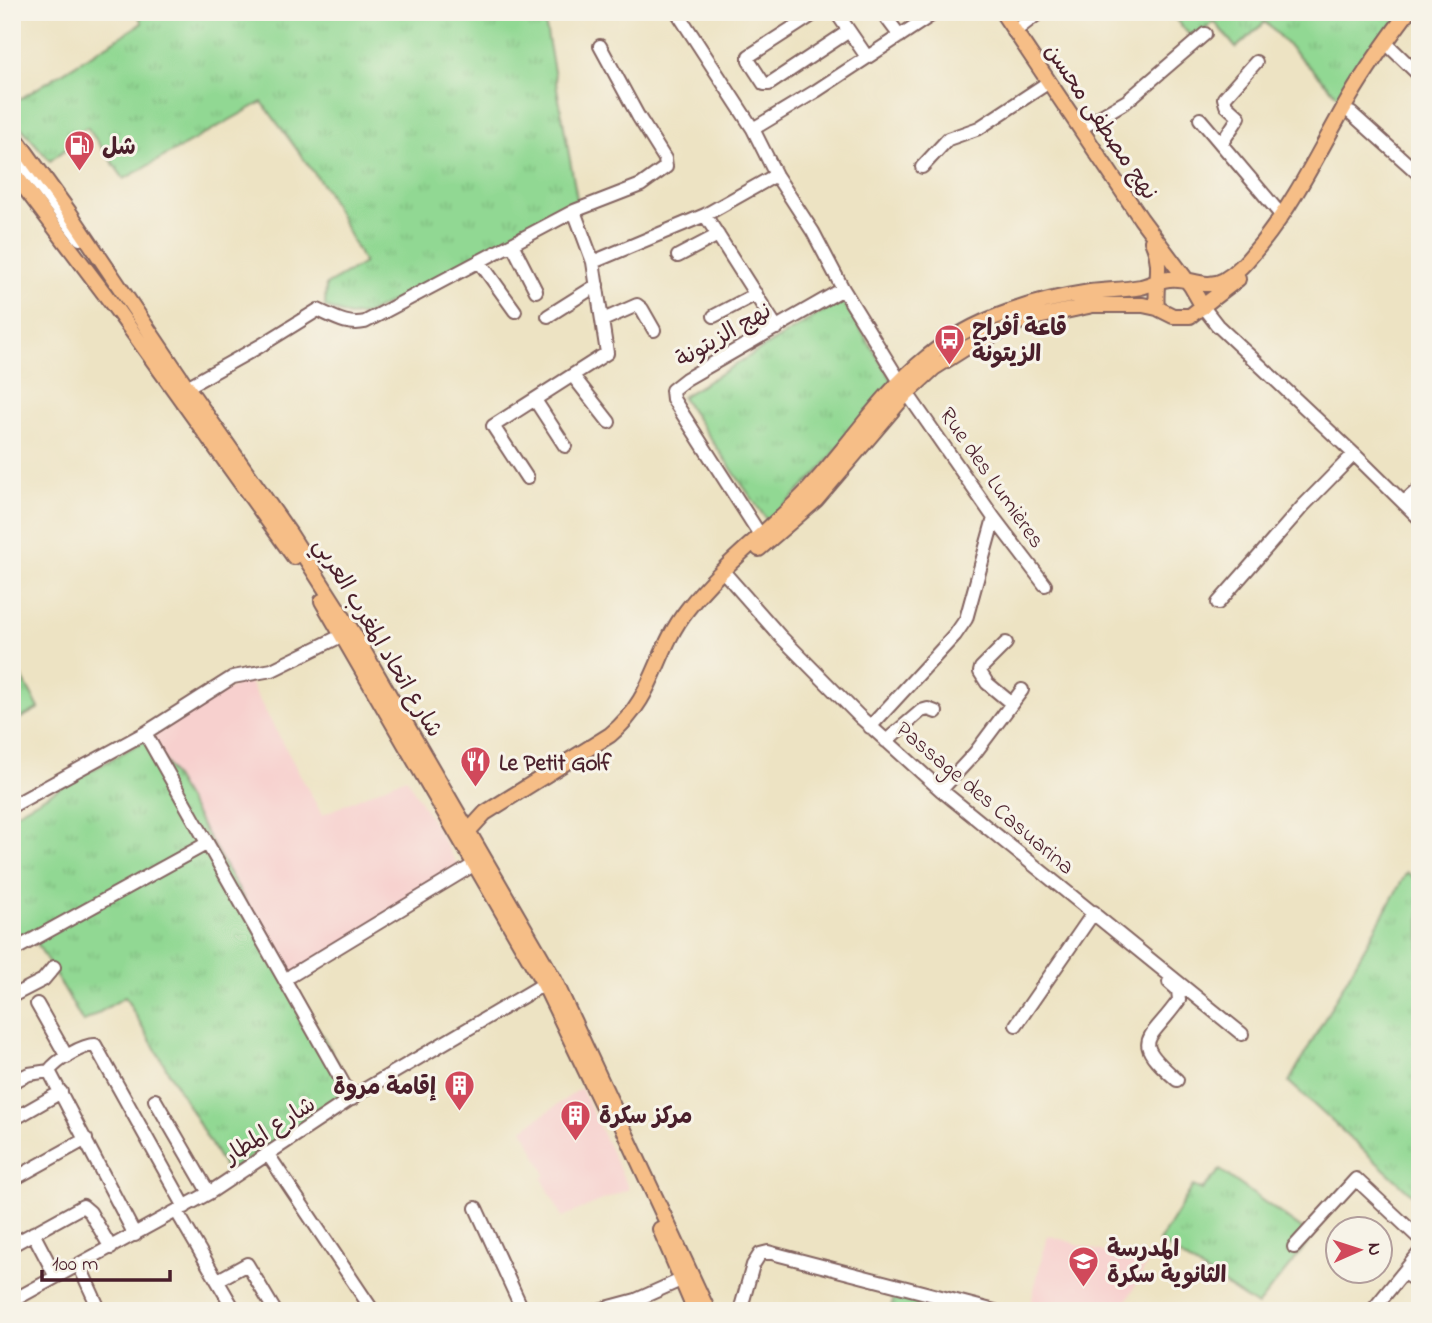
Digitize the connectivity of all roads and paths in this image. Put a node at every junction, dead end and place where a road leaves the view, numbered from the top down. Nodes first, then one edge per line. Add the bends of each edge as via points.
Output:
1 (677, 12) edge
2 (817, 12) edge
3 (836, 12) edge
4 (882, 12) edge
5 (936, 12) edge
6 (1002, 12) edge
7 (1040, 12) edge
8 (1408, 12) edge
9 (1419, 12) edge
10 (800, 17) edge
11 (849, 31) junction
12 (1014, 32) junction
13 (1205, 34) dead end
14 (900, 36) junction
15 (600, 46) dead end
16 (1389, 47) junction
17 (867, 57) junction
18 (1256, 62) dead end
19 (1420, 76) edge
20 (1049, 82) junction
21 (1351, 113) junction
22 (1200, 119) dead end
23 (1081, 128) junction
24 (752, 129) junction
25 (12, 133) edge
26 (1221, 144) junction
27 (12, 150) edge
28 (922, 167) dead end
29 (12, 171) edge
30 (1420, 175) edge
31 (776, 176) junction
32 (574, 211) junction
33 (705, 215) junction
34 (1282, 216) junction
35 (1141, 219) junction
36 (718, 235) junction
37 (512, 244) junction
38 (678, 256) dead end
39 (480, 261) junction
40 (593, 262) junction
41 (1158, 281) junction
42 (1188, 282) junction
43 (597, 285) junction
44 (843, 289) junction
45 (536, 291) dead end
46 (756, 294) junction
47 (131, 306) junction
48 (1203, 307) junction
49 (1157, 308) junction
50 (515, 311) dead end
51 (548, 316) dead end
52 (714, 316) dead end
53 (603, 320) junction
54 (776, 328) junction
55 (654, 330) dead end
56 (573, 376) junction
57 (187, 387) junction
58 (903, 387) junction
59 (535, 400) junction
60 (609, 422) dead end
61 (565, 446) dead end
62 (1354, 454) junction
63 (527, 478) dead end
64 (1420, 488) edge
65 (1404, 502) junction
66 (994, 517) junction
67 (1420, 519) edge
68 (763, 540) junction
69 (721, 574) junction
70 (1045, 585) dead end
71 (1218, 603) dead end
72 (343, 635) junction
73 (1006, 643) dead end
74 (1022, 690) dead end
75 (1011, 703) junction
76 (936, 712) dead end
77 (870, 727) junction
78 (145, 733) junction
79 (886, 741) junction
80 (941, 790) junction
81 (14, 801) edge
82 (485, 813) junction
83 (455, 819) junction
84 (464, 835) junction
85 (206, 844) junction
86 (475, 864) junction
87 (1093, 914) junction
88 (12, 951) edge
89 (54, 967) dead end
90 (292, 975) dead end
91 (544, 984) junction
92 (12, 996) edge
93 (37, 1004) dead end
94 (1016, 1025) dead end
95 (1242, 1034) dead end
96 (66, 1057) junction
97 (49, 1072) junction
98 (1177, 1080) dead end
99 (12, 1082) edge
100 (61, 1092) junction
101 (155, 1100) dead end
102 (352, 1100) junction
103 (12, 1120) edge
104 (86, 1139) junction
105 (267, 1153) junction
106 (12, 1181) edge
107 (209, 1193) junction
108 (476, 1208) dead end
109 (181, 1210) junction
110 (33, 1233) junction
111 (135, 1235) junction
112 (1420, 1239) edge
113 (12, 1245) edge
114 (1294, 1247) dead end
115 (111, 1248) junction
116 (1420, 1252) edge
117 (79, 1265) junction
118 (1404, 1273) junction
119 (56, 1277) junction
120 (683, 1279) junction
121 (218, 1280) junction
122 (1420, 1284) edge
123 (12, 1301) edge
124 (100, 1311) edge
125 (235, 1311) edge
126 (275, 1311) edge
127 (373, 1311) edge
128 (523, 1311) edge
129 (595, 1311) edge
130 (695, 1311) edge
131 (708, 1311) edge
132 (740, 1311) edge
133 (995, 1311) edge
134 (1372, 1311) edge

1 - 24 street, Rue des Lumières
2 - 10 street
3 - 11 street
4 - 14 street
5 - 14 street
6 - 12 main road, نهج مصطفى محسن
7 - 12 street
8 - 16 main road
9 - 16 main road
10 - 11 street via 749,56 764,84
11 - 17 street
12 - 20 main road, نهج مصطفى محسن
13 - 23 street via 1127,101
14 - 17 street
15 - 32 street via 666,166 641,185
16 - 19 street
16 - 21 main road
16 - 34 main road via 1350,97
17 - 24 street
18 - 26 street via 1224,98 1239,117
20 - 23 main road, نهج مصطفى محسن
20 - 28 street via 979,128 948,139
21 - 30 street
21 - 48 main road via 1275,236 1247,270
22 - 26 street
23 - 35 main road, نهج مصطفى محسن
24 - 31 street, Rue des Lumières
25 - 47 main road, شارع اتحاد المغرب العربي
26 - 34 street
27 - 47 street
29 - 72 main road, شارع اتحاد المغرب العربي via 295,559
31 - 33 street
31 - 44 street, Rue des Lumières
32 - 37 street
32 - 40 street
33 - 36 street
33 - 40 street
34 - 42 main road via 1228,277 1212,284
35 - 41 main road, نهج مصطفى محسن via 1157,254
35 - 42 main road, نهج مصطفى محسن
36 - 38 street
36 - 46 street
37 - 39 street
37 - 45 street
39 - 50 street
39 - 57 street via 365,321 345,322 318,310
40 - 43 street
41 - 42 main road via 1175,278
41 - 49 main road
41 - 58 main road via 1059,298 991,318 938,348
42 - 48 main road, نهج مصطفى محسن
43 - 51 street
43 - 53 street
44 - 54 street, نهج الزيتونة
44 - 58 street, Rue des Lumières
46 - 52 street
46 - 54 street
47 - 57 main road, شارع اتحاد المغرب العربي
48 - 49 main road via 1183,317
48 - 62 street
49 - 58 main road via 1093,305 1024,320
53 - 55 street via 637,305
53 - 56 street via 607,353
54 - 68 street, نهج الزيتونة via 673,387 671,393
56 - 59 street
56 - 60 street
57 - 83 main road, شارع اتحاد المغرب العربي via 352,631
58 - 66 street, Rue des Lumières
58 - 68 main road via 816,500
59 - 61 street
59 - 63 street via 493,426
62 - 65 street
62 - 71 street
64 - 65 street
65 - 67 street
66 - 70 street, Rue des Lumières
66 - 77 street via 966,619
68 - 69 main road
69 - 77 street, Passage des Casuarina
69 - 82 main road via 679,620 646,692 623,724
72 - 78 street via 272,670 233,677
72 - 83 main road, شارع اتحاد المغرب العربي
73 - 75 street via 980,672
74 - 75 street
75 - 80 street
76 - 79 street via 921,711
77 - 79 street, Passage des Casuarina
78 - 81 street
78 - 85 street
79 - 80 street, Passage des Casuarina
80 - 87 street, Passage des Casuarina
82 - 83 main road
82 - 84 main road
83 - 84 main road, شارع اتحاد المغرب العربي
84 - 86 main road, شارع اتحاد المغرب العربي
84 - 131 main road, شارع اتحاد المغرب العربي via 554,979
85 - 88 street
85 - 102 street
86 - 90 street
86 - 91 main road, شارع اتحاد المغرب العربي
87 - 94 street
87 - 95 street, Passage des Casuarina
87 - 98 street via 1178,990 1179,1000 1147,1045 1149,1054
89 - 92 street via 43,980
91 - 102 street, شارع المطار
91 - 120 main road, شارع اتحاد المغرب العربي
93 - 96 street
96 - 97 street
96 - 109 street via 90,1045 97,1047
97 - 99 street
97 - 100 street
100 - 103 street
100 - 104 street
101 - 107 street
102 - 105 street, شارع المطار
104 - 106 street
104 - 111 street
105 - 107 street, شارع المطار
105 - 127 street
107 - 109 street, شارع المطار
108 - 128 street
109 - 111 street, شارع المطار
109 - 121 street
110 - 113 street
110 - 115 street via 85,1206
110 - 119 street
111 - 115 street, شارع المطار
112 - 114 street via 1356,1179
115 - 117 street, شارع المطار
116 - 118 street
117 - 119 street, شارع المطار
117 - 124 street
118 - 122 street
118 - 134 street
119 - 123 street, شارع المطار
120 - 129 street via 636,1300
120 - 130 main road, شارع اتحاد المغرب العربي
121 - 125 street
121 - 126 street via 247,1264
132 - 133 street via 753,1265 760,1254 768,1252

